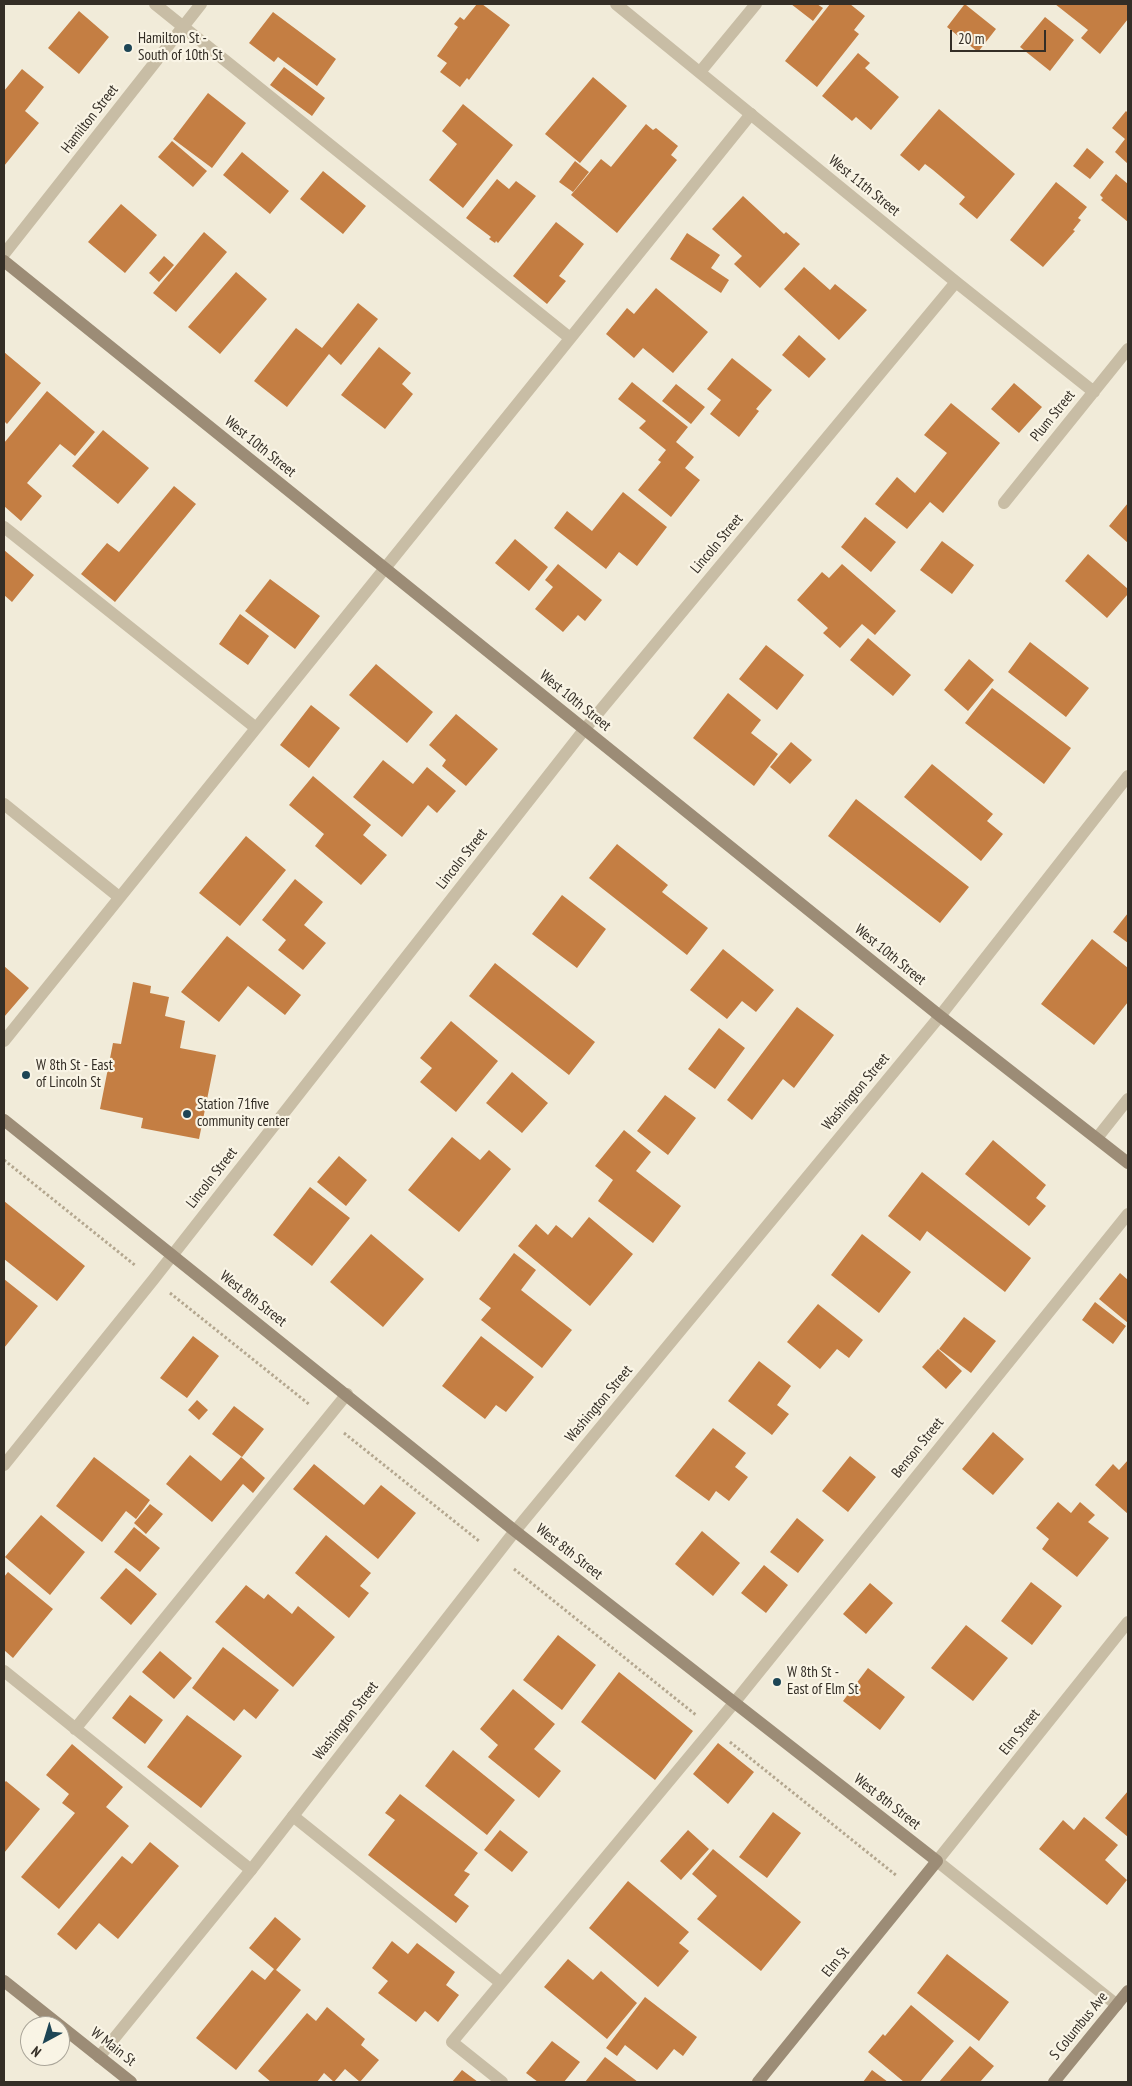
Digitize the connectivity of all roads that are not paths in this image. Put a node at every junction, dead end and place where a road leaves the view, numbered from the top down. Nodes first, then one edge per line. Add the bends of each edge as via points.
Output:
1 (155, 4) edge
2 (201, 4) edge
3 (616, 4) edge
4 (756, 4) edge
5 (183, 27) junction
6 (700, 72) junction
7 (751, 114) junction
8 (4, 254) edge
9 (4, 262) edge
10 (956, 282) junction
11 (570, 338) junction
12 (1128, 349) edge
13 (1094, 392) junction
14 (1004, 503) dead end
15 (4, 527) edge
16 (384, 568) junction
17 (256, 728) junction
18 (584, 730) junction
19 (1128, 776) edge
20 (4, 804) edge
21 (119, 897) junction
22 (940, 1016) junction
23 (4, 1041) edge
24 (1128, 1098) edge
25 (4, 1120) edge
26 (1097, 1138) junction
27 (1128, 1163) edge
28 (1128, 1214) edge
29 (172, 1256) junction
30 (347, 1394) junction
31 (4, 1465) edge
32 (515, 1531) junction
33 (1128, 1622) edge
34 (4, 1671) edge
35 (734, 1703) junction
36 (75, 1729) junction
37 (293, 1816) junction
38 (937, 1861) junction
39 (251, 1870) junction
40 (4, 1981) edge
41 (501, 1983) junction
42 (1128, 1991) edge
43 (1117, 2005) junction
44 (98, 2056) junction
45 (131, 2082) edge
46 (502, 2082) edge
47 (758, 2082) edge
48 (1054, 2082) edge

1 - 5 street
2 - 5 street, Hamilton Street
3 - 6 street, West 11th Street
4 - 6 street
5 - 8 street, Hamilton Street
5 - 11 street
6 - 7 street, West 11th Street
7 - 10 street, West 11th Street
7 - 11 street
9 - 16 main road, West 10th Street
10 - 13 street, West 11th Street
10 - 18 street, Lincoln Street
11 - 16 street
12 - 13 street, Plum Street
13 - 14 street, Plum Street
15 - 17 street
16 - 17 street
16 - 18 main road, West 10th Street
17 - 21 street
18 - 22 main road, West 10th Street
18 - 29 street, Lincoln Street
19 - 22 street, Washington Street
20 - 21 street
21 - 23 street
22 - 26 main road, West 10th Street
22 - 32 street, Washington Street
24 - 26 street
25 - 29 main road, West 8th Street
26 - 27 main road, West 10th Street
28 - 35 street, Benson Street
29 - 30 main road, West 8th Street
29 - 31 street, Lincoln Street
30 - 32 main road, West 8th Street
30 - 36 street
32 - 35 main road, West 8th Street
32 - 37 street, Washington Street
33 - 38 street, Elm Street
34 - 36 street
35 - 38 main road, West 8th Street
35 - 41 street, Benson Street
36 - 39 street
37 - 39 street, Washington Street
37 - 41 street
38 - 43 street, West 8th Street
38 - 47 main road, Elm St
39 - 44 street, Washington Street
40 - 44 main road, W Main St
41 - 46 street, Benson Street via 452,2042
42 - 43 main road, S Columbus Ave
43 - 48 main road, S Columbus Ave
44 - 45 main road, W Main St

